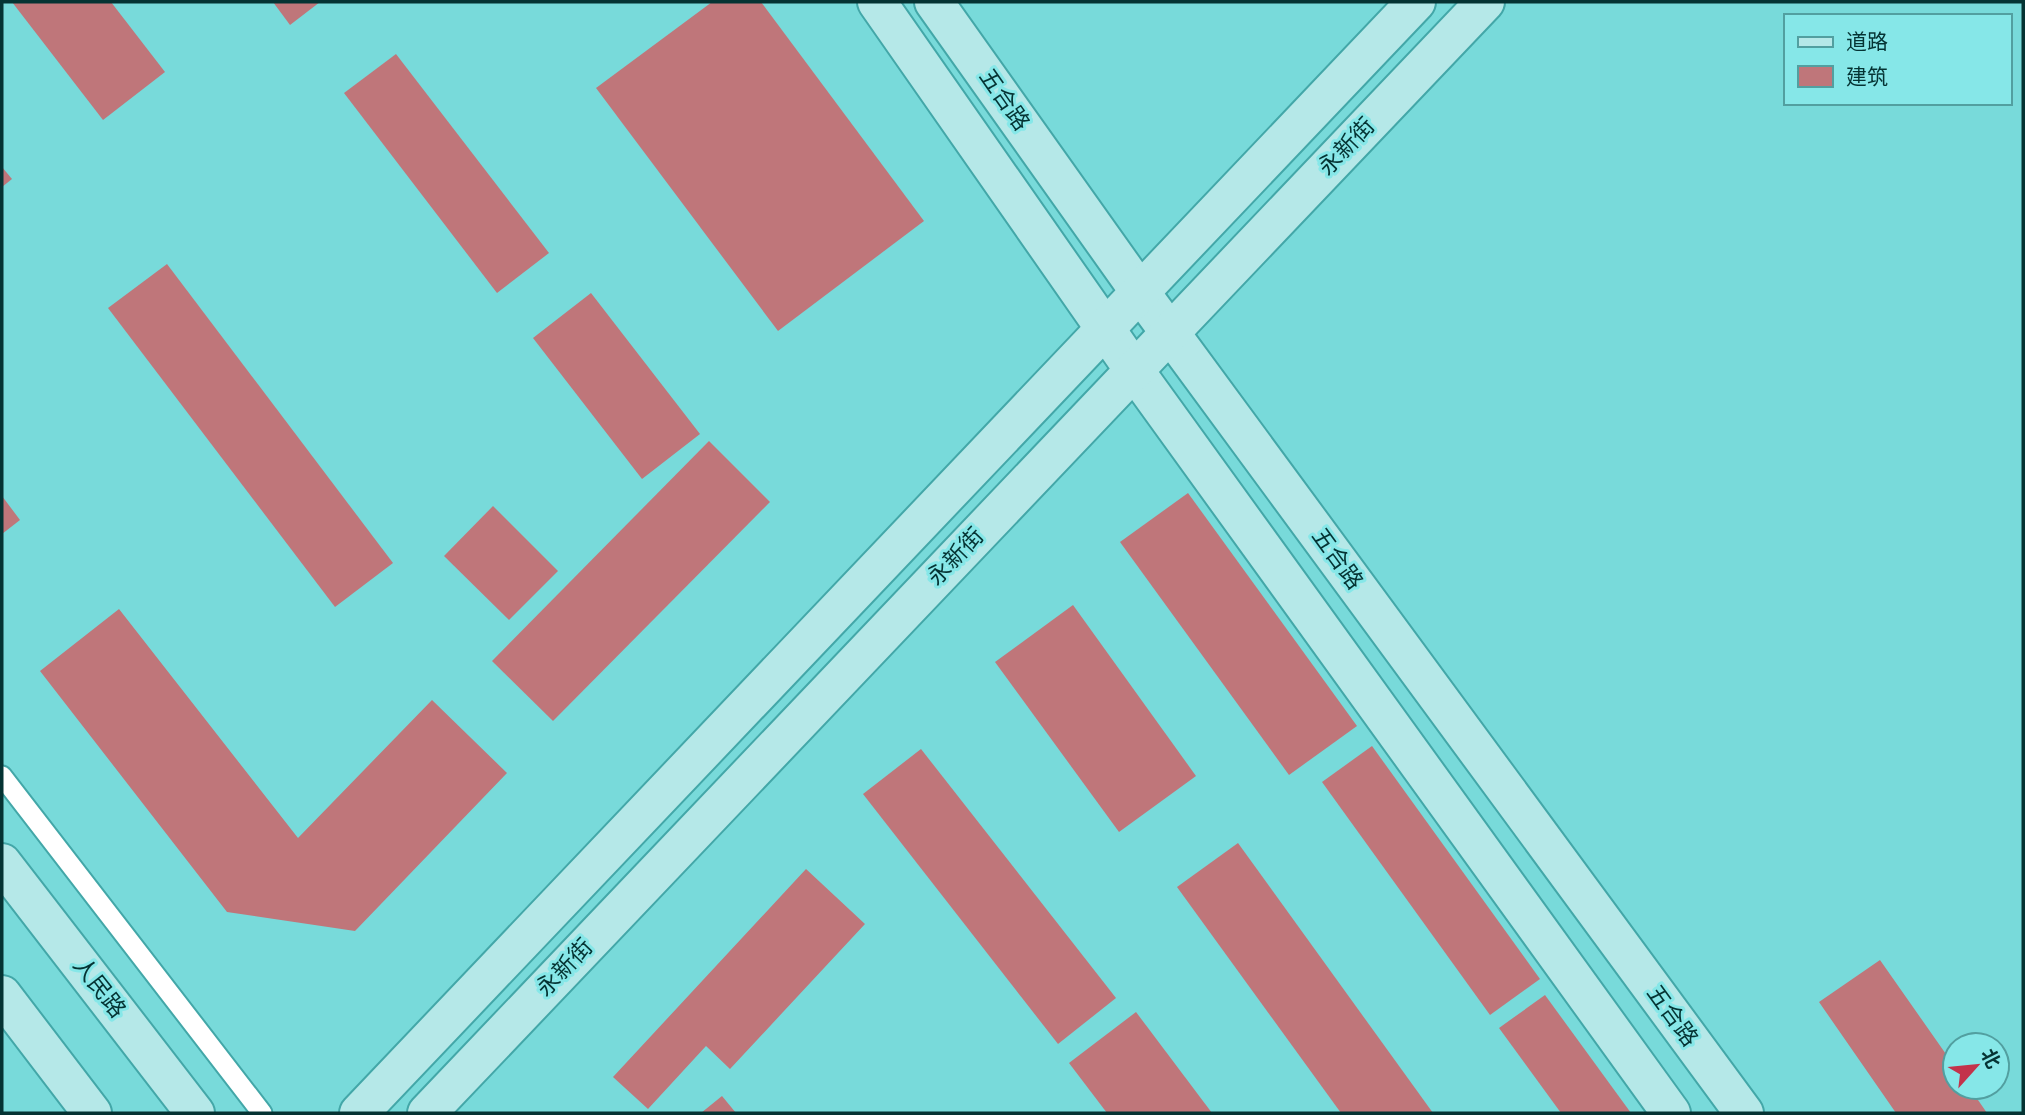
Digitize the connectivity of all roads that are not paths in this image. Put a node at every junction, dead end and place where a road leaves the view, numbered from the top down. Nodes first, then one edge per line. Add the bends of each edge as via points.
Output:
1 (877, 2) edge
2 (933, 2) edge
3 (1416, 2) edge
4 (1485, 2) edge
5 (1140, 292) junction
6 (1105, 328) junction
7 (1170, 332) junction
8 (1134, 370) junction
9 (2, 776) edge
10 (2, 863) edge
11 (2, 995) edge
12 (92, 1113) edge
13 (195, 1113) edge
14 (262, 1113) edge
15 (359, 1113) edge
16 (427, 1113) edge
17 (1671, 1113) edge
18 (1744, 1113) edge

1 - 6 street
2 - 5 street, 五合路
3 - 5 street
4 - 7 street, 永新街
5 - 6 street
5 - 7 street, 五合路
6 - 8 street
6 - 15 street
7 - 8 street, 永新街
7 - 18 street, 五合路
8 - 16 street, 永新街
8 - 17 street
9 - 14 lane
10 - 13 street, 人民路
11 - 12 street

